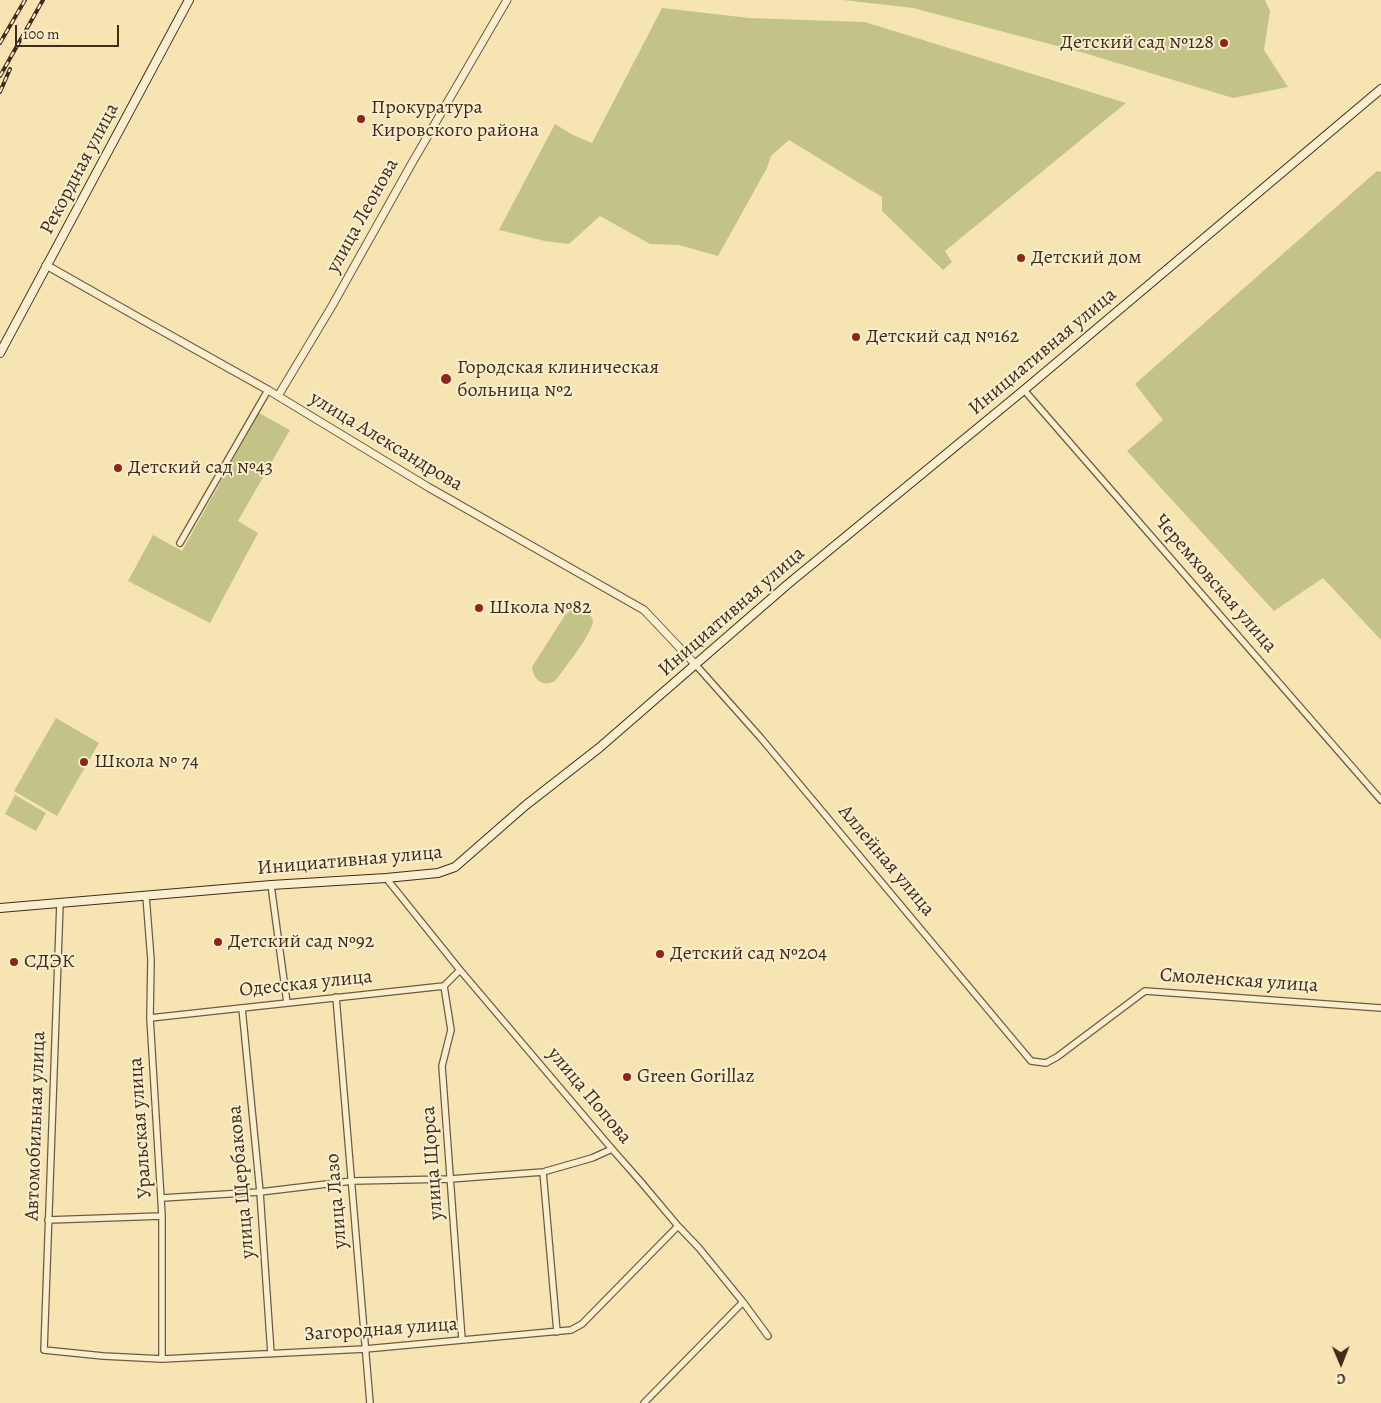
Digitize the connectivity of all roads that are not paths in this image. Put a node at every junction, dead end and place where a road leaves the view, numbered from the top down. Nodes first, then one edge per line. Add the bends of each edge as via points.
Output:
1 (189, 0) edge
2 (507, 0) edge
3 (1381, 89) edge
4 (46, 265) junction
5 (0, 353) edge
6 (268, 390) junction
7 (1024, 390) junction
8 (278, 396) junction
9 (180, 544) dead end
10 (695, 664) junction
11 (1381, 800) edge
12 (386, 878) junction
13 (271, 885) junction
14 (146, 896) junction
15 (60, 903) junction
16 (0, 908) edge
17 (460, 970) junction
18 (444, 986) junction
19 (336, 997) junction
20 (287, 1003) junction
21 (242, 1008) junction
22 (1381, 1008) edge
23 (150, 1018) junction
24 (1057, 1057) joint
25 (612, 1149) junction
26 (543, 1172) junction
27 (450, 1179) junction
28 (352, 1181) junction
29 (260, 1192) junction
30 (162, 1198) junction
31 (162, 1216) junction
32 (48, 1220) junction
33 (678, 1226) junction
34 (743, 1302) junction
35 (557, 1332) junction
36 (768, 1336) dead end
37 (462, 1340) junction
38 (365, 1349) junction
39 (44, 1350) joint
40 (271, 1354) junction
41 (162, 1359) junction
42 (370, 1403) edge
43 (644, 1403) edge

1 - 4 main road, Рекордная улица
2 - 8 street, улица Леонова
3 - 7 main road, Инициативная улица
4 - 5 main road, Рекордная улица
4 - 6 street, улица Александрова
6 - 8 street, улица Александрова
6 - 9 street
7 - 10 main road, Инициативная улица
7 - 11 street, Черемховская улица
8 - 10 street, улица Александрова via 428,488 644,610
10 - 12 main road, Инициативная улица via 455,866 438,873
10 - 24 street, Аллейная улица via 1031,1061 1046,1063
12 - 13 main road, Инициативная улица
12 - 17 street, улица Попова
13 - 14 main road, Инициативная улица
13 - 20 street
14 - 15 main road, Инициативная улица
14 - 23 street, Уральская улица via 151,960
15 - 16 main road, Инициативная улица
15 - 32 street, Автомобильная улица
17 - 18 street
17 - 25 street, улица Попова
18 - 19 street, Одесская улица
18 - 27 street, улица Щорса via 451,1030 442,1066
19 - 20 street, Одесская улица
19 - 28 street, улица Лазо
20 - 21 street, Одесская улица
21 - 23 street, Одесская улица
21 - 29 street, улица Щербакова
22 - 24 street, Смоленская улица via 1145,991
23 - 30 street, Уральская улица
25 - 26 street
25 - 33 street, улица Попова
26 - 27 street
26 - 35 street
27 - 28 street
27 - 37 street, улица Щорса
28 - 29 street
28 - 38 street, улица Лазо
29 - 30 street
29 - 40 street, улица Щербакова
30 - 31 street, Уральская улица
31 - 32 street
31 - 41 street, Уральская улица
32 - 39 street, Автомобильная улица
33 - 34 street, улица Попова
33 - 35 street, Загородная улица via 582,1324
34 - 36 street, улица Попова
34 - 43 street
35 - 37 street, Загородная улица
37 - 38 street, Загородная улица
38 - 40 street, Загородная улица
38 - 42 street, улица Лазо
39 - 41 street, Загородная улица
40 - 41 street, Загородная улица

